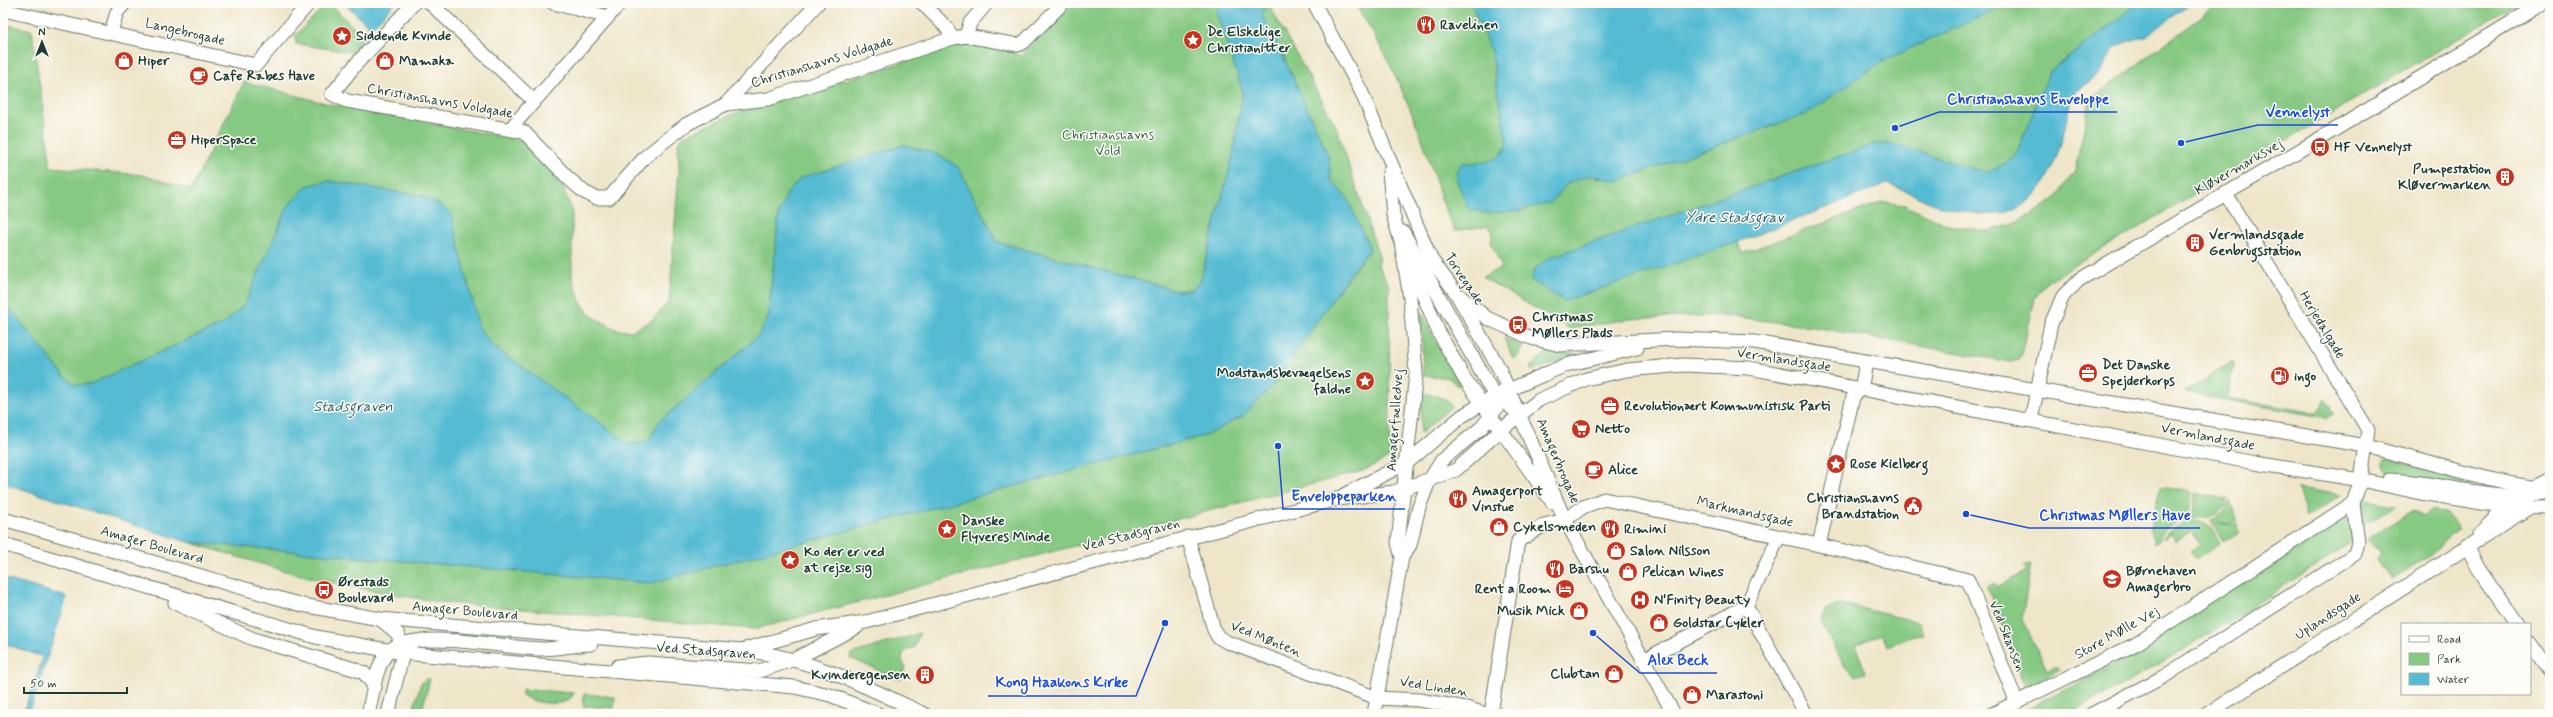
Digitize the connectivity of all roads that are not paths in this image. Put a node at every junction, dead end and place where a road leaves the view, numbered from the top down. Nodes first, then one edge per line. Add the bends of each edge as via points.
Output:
1 (125, 3) edge
2 (309, 3) edge
3 (414, 3) edge
4 (430, 3) edge
5 (553, 3) edge
6 (620, 3) edge
7 (818, 3) edge
8 (922, 3) edge
9 (987, 3) edge
10 (1063, 3) edge
11 (1314, 3) edge
12 (2543, 3) edge
13 (3, 10) edge
14 (608, 17) junction
15 (111, 32) junction
16 (959, 37) junction
17 (534, 101) junction
18 (726, 104) junction
19 (511, 128) junction
20 (1388, 158) junction
21 (2225, 193) junction
22 (1393, 215) junction
23 (1401, 242) junction
24 (1456, 293) junction
25 (1676, 339) junction
26 (1866, 362) junction
27 (2037, 389) junction
28 (1861, 390) junction
29 (1508, 396) junction
30 (1483, 403) junction
31 (1520, 414) junction
32 (1492, 415) junction
33 (2031, 420) junction
34 (1502, 429) junction
35 (2366, 446) junction
36 (1408, 462) junction
37 (2550, 478) edge
38 (2361, 480) junction
39 (1429, 481) junction
40 (2532, 487) junction
41 (1406, 489) junction
42 (2550, 492) edge
43 (2520, 496) junction
44 (1337, 499) junction
45 (2352, 503) junction
46 (2533, 506) junction
47 (2506, 507) junction
48 (2550, 508) edge
49 (3, 519) edge
50 (1565, 520) junction
51 (1188, 537) junction
52 (1779, 537) junction
53 (3, 544) edge
54 (1819, 545) junction
55 (2467, 546) junction
56 (1402, 557) junction
57 (1968, 580) joint
58 (137, 585) junction
59 (1746, 606) junction
60 (380, 619) junction
61 (866, 622) junction
62 (2516, 623) edge
63 (626, 641) junction
64 (2531, 644) edge
65 (403, 648) junction
66 (742, 650) junction
67 (389, 651) junction
68 (795, 659) junction
69 (1644, 660) junction
70 (582, 669) junction
71 (2550, 672) edge
72 (375, 687) junction
73 (1377, 698) junction
74 (2017, 703) junction
75 (368, 714) edge
76 (388, 714) edge
77 (878, 714) edge
78 (924, 714) edge
79 (1374, 714) edge
80 (1485, 714) edge
81 (1491, 714) edge
82 (1674, 714) edge
83 (1806, 714) edge
84 (1992, 714) edge
85 (2092, 714) edge
86 (2206, 714) edge

1 - 15 street via 117,12
2 - 15 street, Langebrogade via 256,65
3 - 19 street, Christianshavns Voldgade via 357,63 332,94 347,101
4 - 17 street
5 - 14 street
6 - 14 street
7 - 18 street
8 - 16 street
9 - 16 street
10 - 16 street, Christianshavns Voldgade via 1018,45
11 - 20 street, Torvegade via 1361,91
12 - 21 street, Kløvermarksvej
13 - 15 street, Langebrogade
14 - 17 street
16 - 18 street, Christianshavns Voldgade via 768,99
17 - 19 street
18 - 19 street, Christianshavns Voldgade via 688,124 666,140 645,158 609,198 596,198 584,192 524,132
20 - 22 street, Torvegade
20 - 24 street, Torvegade via 1431,259
21 - 27 street, Kløvermarksvej via 2078,280 2068,290 2051,324
21 - 35 street, Herjedalgade via 2368,430
22 - 23 street, Amagerfælledvej
22 - 29 street
23 - 30 street via 1438,331 1464,378
23 - 36 street, Amagerfælledvej via 1410,298 1416,373
24 - 25 street, Vermlandsgade via 1487,318 1546,343 1580,346
24 - 29 street, Torvegade
25 - 26 street, Vermlandsgade via 1754,342
25 - 29 street, Vermlandsgade via 1566,365
26 - 27 street, Vermlandsgade
26 - 28 street
27 - 33 street, Kløvermarksvej
27 - 35 street, Vermlandsgade
28 - 31 street, Vermlandsgade via 1749,368 1684,366 1627,370 1586,379 1539,400
28 - 33 street, Vermlandsgade
28 - 54 street via 1853,397
29 - 30 street
29 - 31 street
29 - 32 street
29 - 34 street
30 - 32 street
30 - 36 street via 1462,416
31 - 34 street, Vermlandsgade
31 - 50 street, Amagerbrogade
32 - 34 street
32 - 39 street via 1482,427 1442,460
33 - 38 street, Vermlandsgade
34 - 39 street via 1456,470
34 - 50 street, Amagerbrogade via 1515,452
35 - 38 street, Herjedalgade
35 - 40 street, Vermlandsgade
36 - 41 street, Amagerfælledvej
36 - 44 street
37 - 40 street, Uplandsgade
38 - 43 street via 2412,480 2486,493
38 - 45 street
38 - 47 street, Vermlandsgade
39 - 41 street
39 - 56 street, Amagerfælledvej via 1419,507 1410,544
40 - 42 street, Vermlandsgade
40 - 43 street, Uplandsgade
41 - 44 street, Ved Stadsgraven
41 - 56 street, Amagerfælledvej via 1398,543
42 - 43 street
42 - 46 street, Uplandsgade
43 - 47 street, Uplandsgade
44 - 51 street, Ved Stadsgraven
45 - 74 street, Store Mølle Vej via 2136,644
45 - 85 street via 2358,542 2355,554 2163,677
46 - 47 street, Vermlandsgade
46 - 48 street, Vermlandsgade
46 - 55 street, Uplandsgade
47 - 55 street, Uplandsgade
49 - 60 street, Amager Boulevard via 302,605
50 - 52 street, Markmandsgade via 1583,507 1604,499
50 - 69 street, Amagerbrogade
50 - 81 street via 1544,525 1518,541
51 - 61 street, Ved Stadsgraven
51 - 73 street, Ved Mønten via 1218,637
52 - 54 street, Markmandsgade
52 - 59 street
53 - 58 street
54 - 57 street, Markmandsgade
55 - 62 street via 2478,568
55 - 86 street, Uplandsgade
56 - 73 street, Amagerfælledvej
57 - 74 street, Ved Skansen
58 - 67 street via 316,637
58 - 72 street via 253,639 364,673
59 - 69 street
59 - 83 street
60 - 63 street, Amager Boulevard
60 - 65 street via 398,634
61 - 66 street, Ved Stadsgraven via 816,629
61 - 68 street, Ved Stadsgraven
63 - 65 street via 540,649 428,640
63 - 66 street, Amager Boulevard
64 - 71 street
65 - 67 street
65 - 70 street
65 - 76 street
66 - 68 street, Amager Boulevard
67 - 72 street via 381,666
68 - 70 street, Ved Stadsgraven via 759,671 648,663
68 - 78 street, Amager Boulevard via 826,669
69 - 82 street, Amagerbrogade
70 - 77 street via 794,687 830,695
72 - 75 street
73 - 79 street, Amagerfælledvej
73 - 80 street, Ved Linden via 1394,697 1427,701
74 - 84 street, Store Mølle Vej

